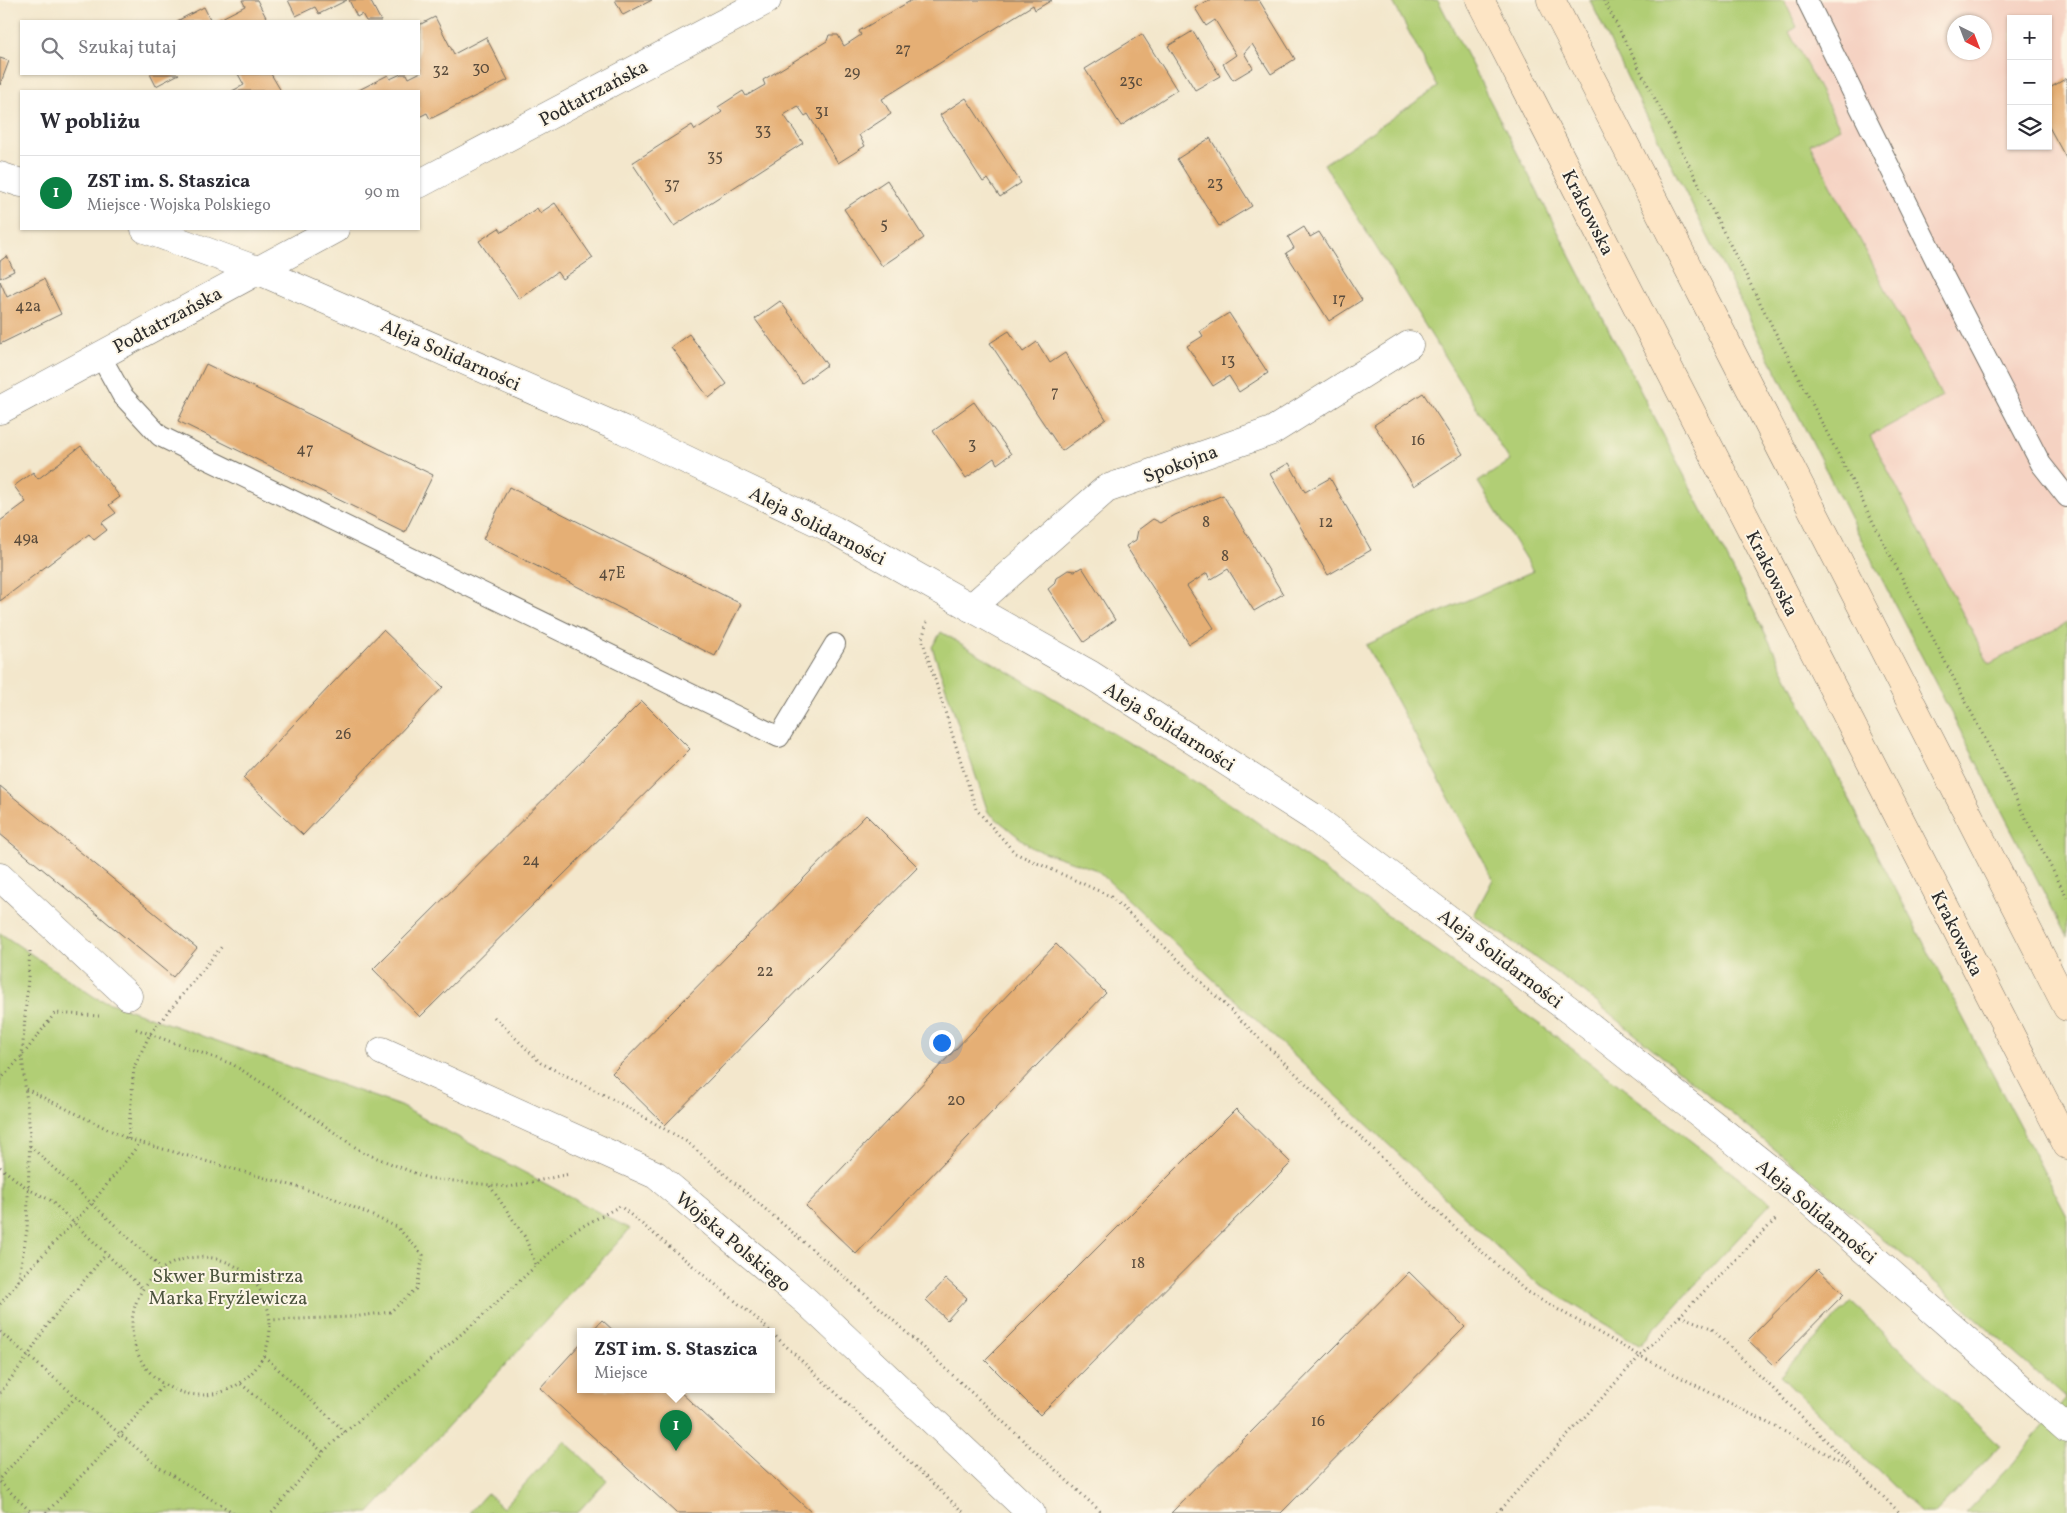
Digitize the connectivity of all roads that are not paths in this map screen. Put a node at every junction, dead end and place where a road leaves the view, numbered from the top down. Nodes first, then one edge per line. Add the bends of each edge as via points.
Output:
1 (767, 0) edge
2 (1480, 0) edge
3 (1551, 0) edge
4 (1807, 0) edge
5 (0, 176) edge
6 (20, 183) edge
7 (420, 183) edge
8 (148, 230) edge
9 (333, 230) edge
10 (257, 270) junction
11 (1409, 345) dead end
12 (100, 355) junction
13 (0, 410) edge
14 (2067, 497) edge
15 (971, 608) junction
16 (835, 644) dead end
17 (0, 877) edge
18 (128, 996) dead end
19 (2067, 1007) edge
20 (382, 1051) dead end
21 (2067, 1145) edge
22 (2067, 1429) edge
23 (1031, 1513) edge

1 - 7 street, Podtatrzańska
2 - 21 main road, Krakowska
3 - 19 main road
4 - 14 lane via 2040,464
5 - 6 street
8 - 10 street, Aleja Solidarności
9 - 10 street, Podtatrzańska
10 - 12 street, Podtatrzańska
10 - 15 street, Aleja Solidarności via 624,430 834,530
11 - 15 street, Spokojna via 1272,431 1106,489
12 - 13 street, Podtatrzańska
12 - 16 lane via 122,395 160,436 779,737
15 - 22 street, Aleja Solidarności via 1090,675 1313,817 1572,1012 1801,1194
17 - 18 street
20 - 23 street, Wojska Polskiego via 656,1175 806,1301

